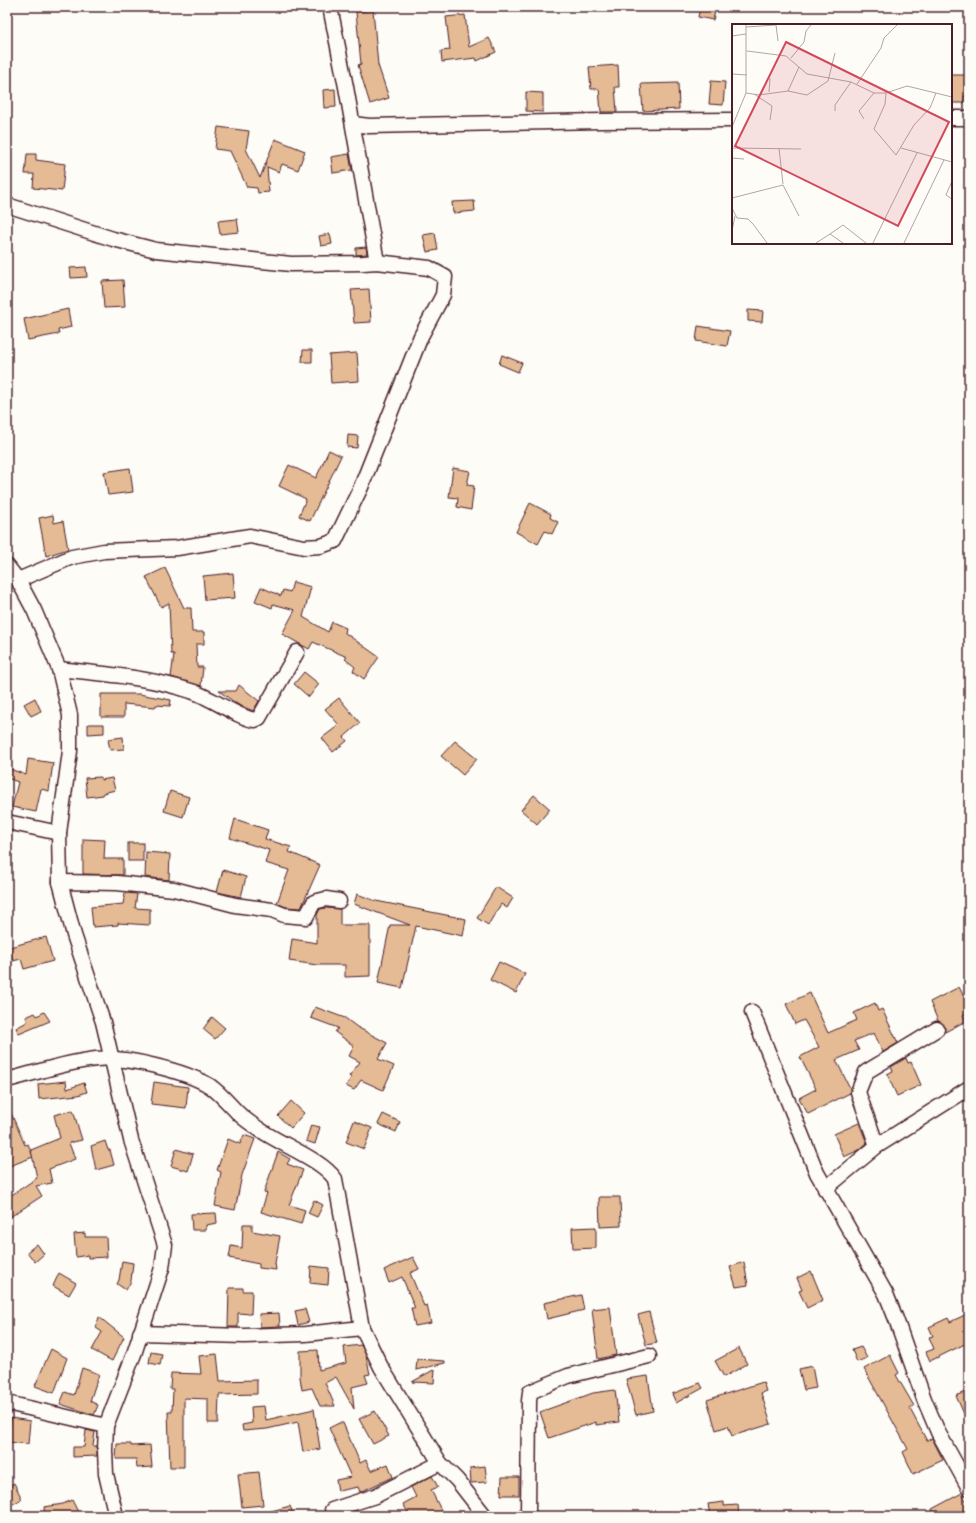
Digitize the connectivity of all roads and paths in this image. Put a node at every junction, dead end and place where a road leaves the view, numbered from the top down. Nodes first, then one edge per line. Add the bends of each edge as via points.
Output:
1 (330, 7) edge
2 (952, 118) edge
3 (969, 118) edge
4 (732, 120) edge
5 (353, 124) junction
6 (7, 205) edge
7 (376, 262) junction
8 (7, 566) edge
9 (18, 580) junction
10 (297, 652) dead end
11 (59, 669) junction
12 (7, 822) edge
13 (59, 832) junction
14 (60, 882) junction
15 (339, 900) dead end
16 (752, 1012) dead end
17 (937, 1029) dead end
18 (110, 1060) junction
19 (7, 1080) edge
20 (969, 1088) edge
21 (877, 1146) junction
22 (825, 1189) junction
23 (362, 1328) junction
24 (140, 1333) junction
25 (649, 1356) dead end
26 (7, 1403) edge
27 (106, 1426) junction
28 (440, 1463) junction
29 (969, 1488) edge
30 (332, 1510) dead end
31 (116, 1516) edge
32 (485, 1516) edge
33 (528, 1516) edge

1 - 5 street
2 - 3 street
4 - 5 street via 369,126
5 - 7 street
6 - 7 street via 106,237 156,250 291,264
7 - 9 street via 429,268 445,278 443,295 421,336 361,487 335,541 321,546 304,547 250,536 177,548 104,551 72,557
8 - 9 street
9 - 11 street
10 - 11 street via 259,718 255,720 203,695 178,687 146,679
11 - 13 street via 70,715 71,736
12 - 13 street
13 - 14 street
14 - 15 street via 117,883 174,889 226,903 272,910 297,917 306,917 314,902 326,898
14 - 18 street via 74,935 103,1022
16 - 22 street via 810,1158
17 - 21 street via 866,1072 858,1092
18 - 19 street via 97,1059 65,1064
18 - 23 street via 172,1070 210,1086 246,1120 331,1173 336,1179
18 - 24 street via 131,1140 165,1245 162,1268
20 - 21 street
21 - 22 street
22 - 29 street via 886,1294 926,1405
23 - 24 street via 305,1334 244,1336
23 - 28 street via 381,1367
24 - 27 street
25 - 33 street via 568,1376 530,1392
26 - 27 street
27 - 31 street via 106,1474
28 - 30 street via 375,1496
28 - 32 street

